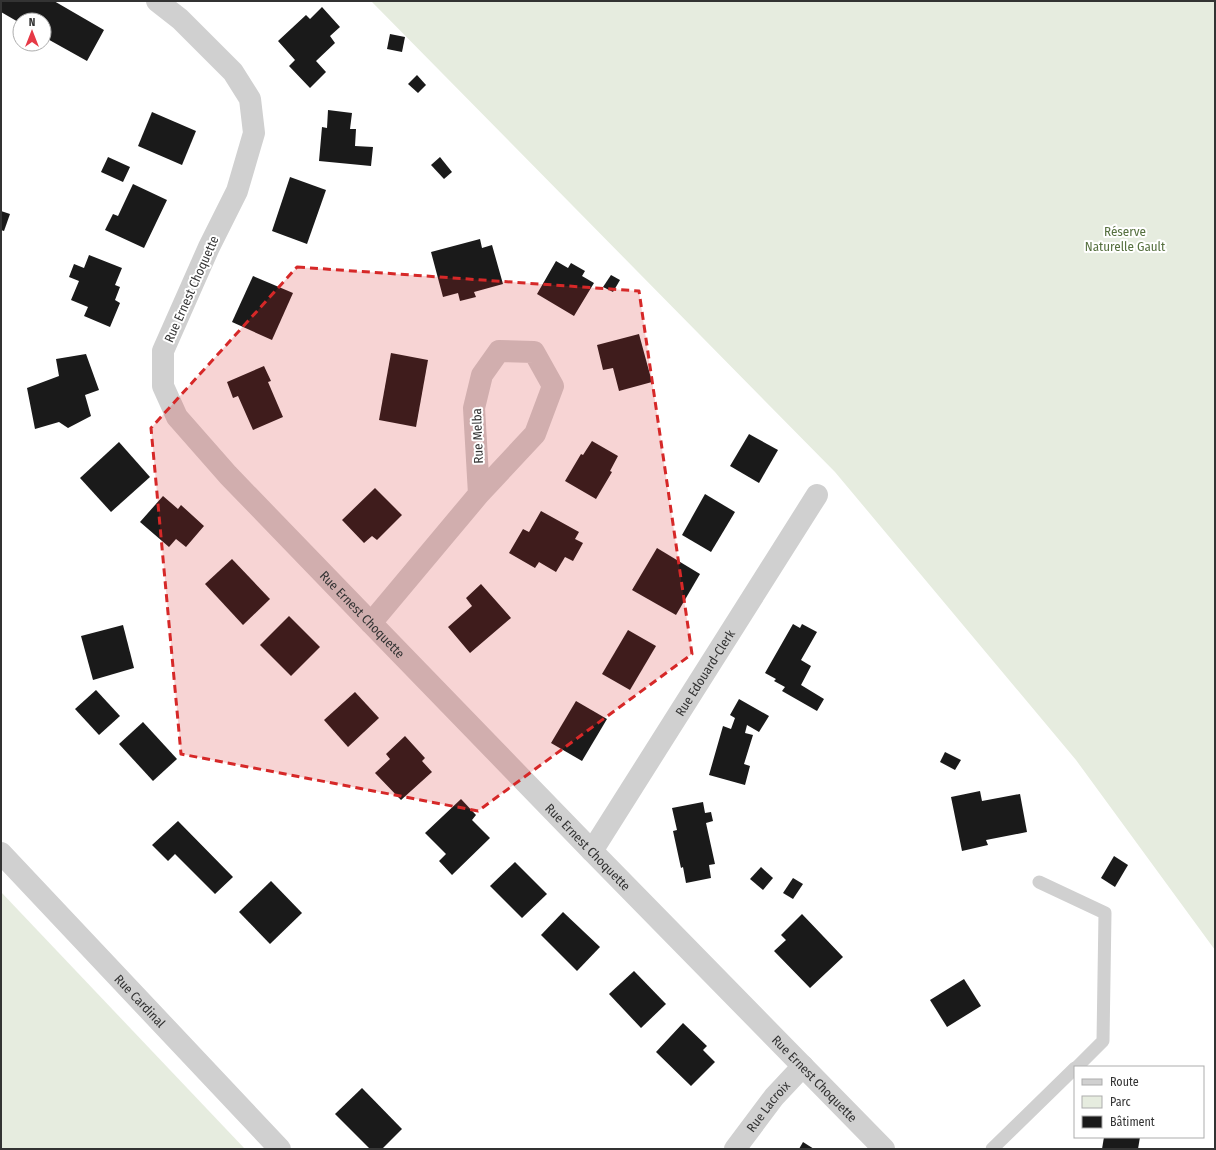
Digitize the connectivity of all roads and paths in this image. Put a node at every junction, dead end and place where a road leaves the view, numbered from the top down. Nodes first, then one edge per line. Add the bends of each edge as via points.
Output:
1 (157, 1) edge
2 (479, 494) junction
3 (817, 495) dead end
4 (371, 623) junction
5 (592, 851) junction
6 (1, 853) edge
7 (1039, 882) dead end
8 (803, 1066) junction
9 (1078, 1066) edge
10 (1074, 1070) edge
11 (280, 1149) edge
12 (735, 1149) edge
13 (884, 1149) edge
14 (992, 1149) edge

1 - 4 street, Rue Ernest Choquette via 180,19 233,72 250,99 254,133 237,191 163,351 163,386 177,417 228,475
2 - 2 street, Rue Melba via 535,434 553,386 534,352 499,351 482,374 474,408
2 - 4 street, Rue Melba
3 - 5 street, Rue Edouard-Clerk
4 - 5 street, Rue Ernest Choquette
5 - 8 street, Rue Ernest Choquette
6 - 11 street, Rue Cardinal
7 - 9 lane via 1105,913 1103,1041
8 - 12 street, Rue Lacroix via 774,1097
8 - 13 street, Rue Ernest Choquette
10 - 14 lane

